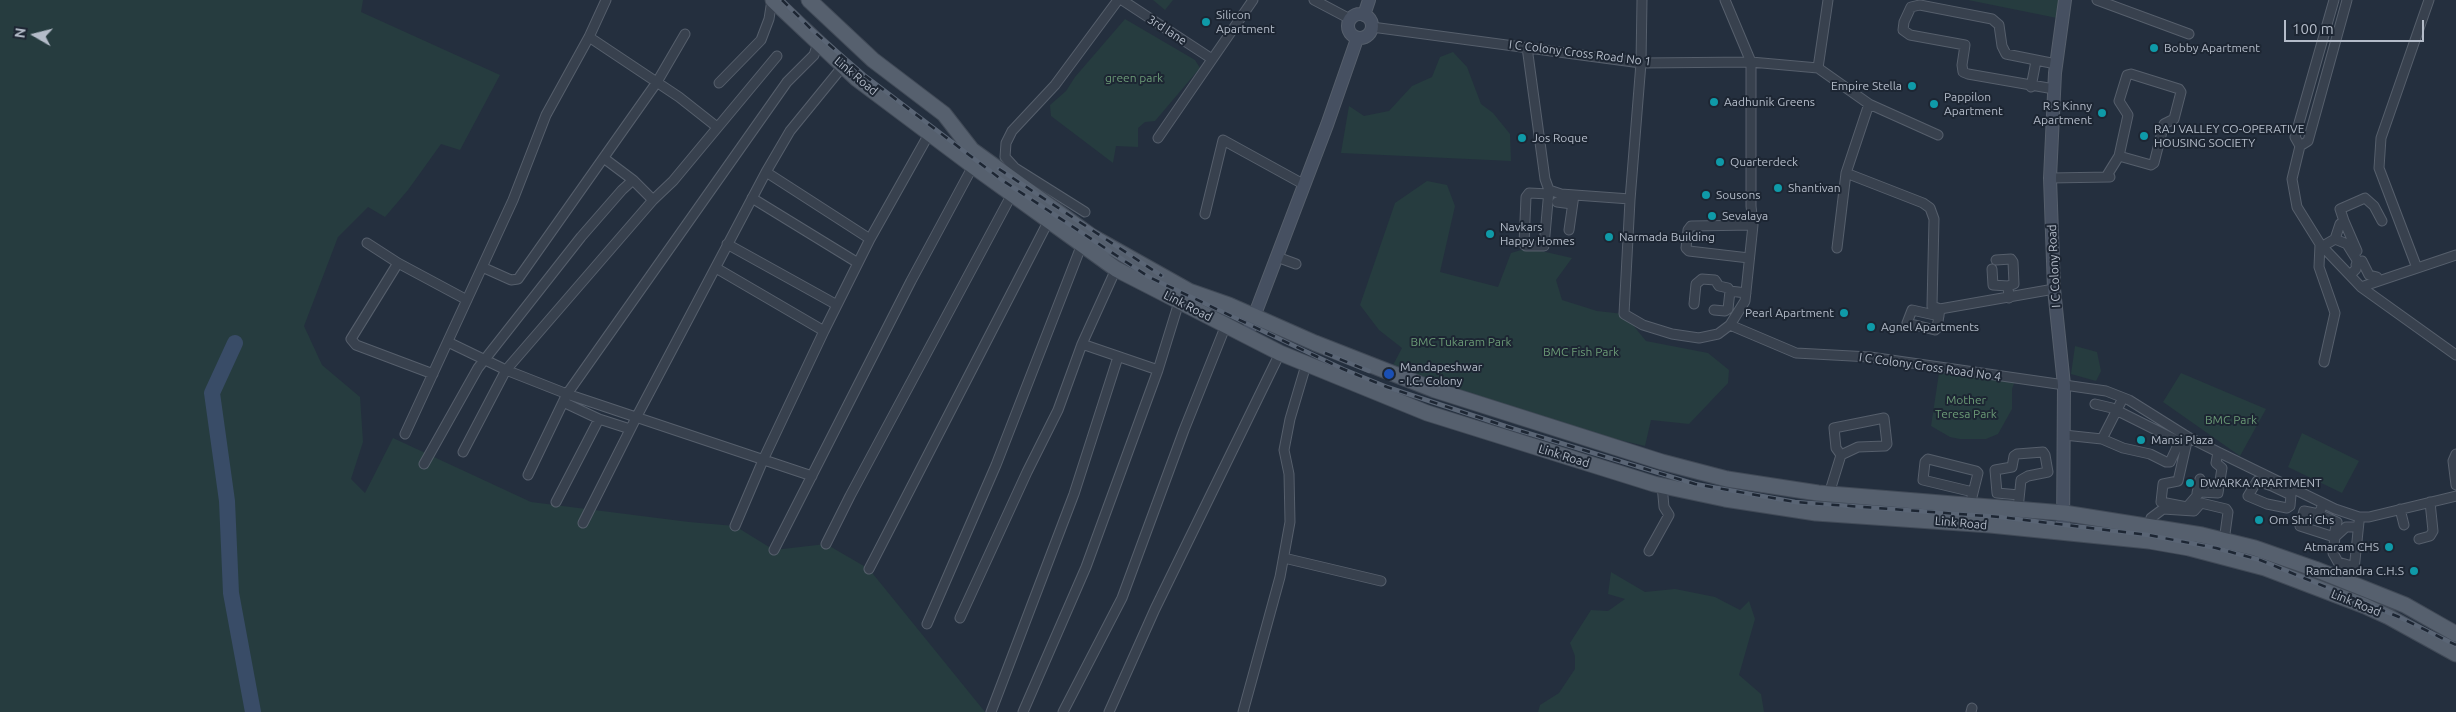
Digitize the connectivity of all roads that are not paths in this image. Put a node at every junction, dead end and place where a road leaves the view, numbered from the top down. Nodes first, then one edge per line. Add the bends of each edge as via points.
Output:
1 (606, 0) edge
2 (773, 0) edge
3 (809, 0) edge
4 (1120, 0) edge
5 (1253, 0) edge
6 (1314, 0) edge
7 (1369, 0) edge
8 (1642, 0) edge
9 (1725, 0) edge
10 (1828, 0) edge
11 (2065, 0) edge
12 (2099, 0) edge
13 (2334, 0) edge
14 (2347, 0) edge
15 (2429, 0) edge
16 (1364, 15) junction
17 (1350, 19) junction
18 (1372, 27) junction
19 (685, 34) dead end
20 (2190, 34) dead end
21 (589, 38) junction
22 (1357, 39) junction
23 (818, 43) junction
24 (1527, 48) junction
25 (777, 56) dead end
26 (1212, 59) junction
27 (2036, 61) junction
28 (1752, 62) junction
29 (1641, 63) junction
30 (2056, 64) junction
31 (842, 66) junction
32 (1818, 68) junction
33 (657, 82) junction
34 (719, 83) dead end
35 (2031, 87) junction
36 (2054, 90) junction
37 (1869, 104) junction
38 (717, 128) junction
39 (930, 134) junction
40 (1938, 135) dead end
41 (1158, 138) dead end
42 (2300, 146) junction
43 (2119, 156) junction
44 (604, 159) junction
45 (974, 166) junction
46 (766, 172) junction
47 (1846, 173) junction
48 (2050, 178) junction
49 (633, 180) junction
50 (1304, 184) junction
51 (1549, 192) junction
52 (1012, 194) junction
53 (752, 198) junction
54 (1573, 199) junction
55 (1630, 199) junction
56 (652, 200) junction
57 (1556, 202) dead end
58 (1085, 212) dead end
59 (1206, 214) dead end
60 (1050, 220) junction
61 (2344, 221) junction
62 (2382, 221) dead end
63 (1754, 225) junction
64 (1570, 230) dead end
65 (2335, 239) junction
66 (870, 240) junction
67 (367, 243) dead end
68 (727, 244) junction
69 (1082, 244) junction
70 (2321, 245) junction
71 (1837, 248) dead end
72 (2358, 254) dead end
73 (2456, 255) edge
74 (1276, 258) junction
75 (1749, 258) junction
76 (1996, 260) dead end
77 (398, 263) junction
78 (858, 263) junction
79 (2356, 265) junction
80 (482, 267) junction
81 (1295, 267) dead end
82 (716, 268) junction
83 (1116, 268) junction
84 (2417, 268) junction
85 (1992, 269) dead end
86 (2350, 276) junction
87 (2377, 278) dead end
88 (2008, 286) junction
89 (2361, 287) junction
90 (2054, 289) junction
91 (1730, 291) junction
92 (1746, 292) junction
93 (2009, 298) junction
94 (467, 300) junction
95 (1179, 302) junction
96 (1694, 304) dead end
97 (837, 305) junction
98 (1714, 310) dead end
99 (1255, 316) junction
100 (1226, 325) junction
101 (1730, 325) junction
102 (824, 331) junction
103 (1247, 335) junction
104 (448, 342) junction
105 (1082, 344) junction
106 (1280, 353) junction
107 (2456, 355) edge
108 (1118, 357) junction
109 (486, 359) junction
110 (2324, 362) dead end
111 (1306, 365) junction
112 (506, 370) junction
113 (1158, 370) junction
114 (433, 374) junction
115 (2064, 385) junction
116 (565, 398) junction
117 (2123, 398) junction
118 (2095, 404) dead end
119 (2116, 411) junction
120 (637, 416) junction
121 (599, 419) junction
122 (630, 430) junction
123 (405, 434) dead end
124 (2064, 435) junction
125 (2188, 437) junction
126 (2102, 439) junction
127 (463, 452) dead end
128 (2218, 452) junction
129 (1841, 454) junction
130 (2456, 454) edge
131 (764, 458) junction
132 (424, 464) dead end
133 (528, 476) dead end
134 (812, 476) junction
135 (2200, 479) dead end
136 (2273, 483) junction
137 (1662, 485) junction
138 (2456, 485) edge
139 (2197, 493) junction
140 (1829, 494) junction
141 (2456, 496) edge
142 (1972, 498) junction
143 (556, 502) dead end
144 (2019, 502) junction
145 (2430, 502) junction
146 (2324, 504) junction
147 (2400, 509) junction
148 (2064, 513) junction
149 (2319, 514) dead end
150 (2359, 517) junction
151 (584, 523) dead end
152 (2149, 525) junction
153 (2404, 525) dead end
154 (735, 526) dead end
155 (2358, 527) junction
156 (2063, 533) junction
157 (2419, 539) dead end
158 (2224, 541) junction
159 (826, 544) dead end
160 (774, 550) dead end
161 (1649, 551) dead end
162 (1284, 558) junction
163 (2355, 567) junction
164 (869, 569) dead end
165 (1381, 581) dead end
166 (2351, 584) junction
167 (960, 618) dead end
168 (927, 624) dead end
169 (2456, 634) edge
170 (2456, 654) edge
171 (990, 712) edge
172 (1023, 712) edge
173 (1063, 712) edge
174 (1109, 712) edge
175 (1243, 712) edge

1 - 21 street
2 - 23 main road, Link Road
2 - 34 street via 760,40
3 - 99 main road, Link Road via 873,60 944,114 972,150 1091,236 1189,291
4 - 26 street, 3rd lane
4 - 58 street, 3rd lane via 1055,85 1012,131 1006,143 1005,157 1015,168
5 - 26 street
6 - 17 street
7 - 16 street
8 - 29 street
9 - 28 street
10 - 32 street
11 - 30 street, I C Colony Road
12 - 20 street
13 - 42 street via 2295,137
14 - 42 street via 2308,141
15 - 84 street via 2381,138 2379,168
16 - 17 street via 1356,14
16 - 18 street via 1370,19
17 - 22 street via 1348,31
18 - 22 street via 1366,37
18 - 24 street, I C Colony Cross Road No 1
19 - 33 street
21 - 33 street
21 - 80 street via 546,115 513,200
22 - 50 street
23 - 31 main road, Link Road
23 - 116 street via 814,56 786,82
24 - 29 street, I C Colony Cross Road No 1
24 - 51 street
25 - 38 street
26 - 41 street
27 - 30 street
27 - 35 street
27 - 35 street via 2006,54 1999,25 1992,19 1920,6 1911,7 1904,22 1903,30 1910,35 1965,45 1963,72
28 - 29 street, I C Colony Cross Road No 1
28 - 32 street, I C Colony Cross Road No 1
28 - 63 street via 1751,206
29 - 55 street
30 - 36 street, I C Colony Road
31 - 39 main road, Link Road
31 - 46 street via 790,131
32 - 37 street
33 - 38 street
33 - 44 street
35 - 36 street
36 - 48 street, I C Colony Road
37 - 40 street
37 - 47 street
38 - 56 street via 673,181
39 - 45 main road, Link Road
39 - 66 street
42 - 70 street via 2292,179 2297,207
43 - 43 street via 2128,116 2119,102 2127,76 2131,74 2178,89 2181,92 2174,119 2164,124 2154,163 2151,165
43 - 48 street via 2109,177
44 - 49 street
44 - 80 street via 518,279 511,280
45 - 52 main road, Link Road
45 - 134 street via 911,281
46 - 53 street
46 - 66 street
47 - 71 street
47 - 93 street via 1930,208 1934,219 1932,306 1940,313
48 - 90 street, I C Colony Road
49 - 56 street
49 - 109 street via 581,238
50 - 59 street via 1223,140
50 - 74 street
51 - 51 street via 1544,246 1526,246 1526,196
51 - 54 street
52 - 60 main road, Link Road
52 - 159 street
53 - 68 street
53 - 78 street
54 - 55 street
54 - 57 street
54 - 64 street
55 - 101 street via 1624,314 1643,325 1699,338 1718,334
56 - 112 street
60 - 69 main road, Link Road
60 - 164 street
61 - 62 street via 2340,209 2365,198
61 - 65 street
61 - 72 street
63 - 75 street
63 - 75 street via 1691,226 1688,230 1686,248 1689,252
65 - 70 street
65 - 79 street via 2353,251
66 - 78 street
67 - 77 street
68 - 82 street
68 - 97 street
69 - 83 main road, Link Road
69 - 168 street via 996,465
70 - 86 street
70 - 110 street via 2319,267 2336,313
73 - 84 street
74 - 81 street
74 - 99 street
75 - 92 street
76 - 88 street via 2011,259 2013,262 2014,284
77 - 94 street
77 - 114 street via 351,339 356,345
78 - 97 street
79 - 86 street
79 - 87 street via 2362,262 2369,275
80 - 94 street
82 - 102 street
82 - 120 street
83 - 95 main road, Link Road
83 - 105 street
84 - 89 street
85 - 88 street via 1993,285
86 - 89 street
88 - 93 street
89 - 107 street
90 - 93 street
90 - 115 street, I C Colony Road
91 - 92 street
91 - 96 street via 1715,280 1702,279 1696,284
91 - 98 street via 1728,309
92 - 101 street via 1745,301
94 - 104 street
95 - 100 main road, Link Road
95 - 113 street
97 - 102 street
99 - 103 street
99 - 140 main road, Link Road via 1435,390 1662,462 1727,479
100 - 103 main road, Link Road
100 - 173 street via 1122,598
101 - 115 street, I C Colony Cross Road No 4 via 1796,353 1870,357
102 - 131 street
103 - 106 main road, Link Road
104 - 109 street
104 - 114 street
105 - 108 street
105 - 167 street via 1058,410
106 - 111 main road, Link Road
106 - 174 street via 1155,609
108 - 113 street
108 - 171 street via 1074,494
109 - 112 street
109 - 132 street
111 - 137 main road, Link Road via 1427,413
111 - 162 street via 1284,450 1289,474 1290,522
112 - 116 street
112 - 127 street
113 - 172 street via 1086,566
114 - 123 street
115 - 117 street, I C Colony Cross Road No 4 via 2089,387
115 - 124 street, I C Colony Road
116 - 120 street
116 - 121 street
116 - 133 street
117 - 119 street
117 - 125 street, I C Colony Cross Road No 4
118 - 119 street
119 - 126 street
119 - 126 street via 2178,441 2170,462
120 - 122 street
120 - 131 street
121 - 122 street
121 - 143 street
122 - 151 street
124 - 126 street
124 - 148 street, I C Colony Road
125 - 128 street, I C Colony Cross Road No 4
125 - 139 street via 2178,481 2163,484 2160,500 2187,507
128 - 136 street, I C Colony Cross Road No 4
128 - 139 street via 2216,463 2222,468 2218,493
129 - 129 street via 1836,448 1834,428 1884,418 1885,446 1858,447
129 - 140 street
130 - 138 street via 2453,461
131 - 134 street
131 - 154 street
134 - 160 street
135 - 139 street
136 - 136 street via 2256,481 2247,495 2254,500 2287,508 2291,495
136 - 146 street
137 - 156 main road, Link Road via 1725,499 1816,512
137 - 161 street via 1664,507 1669,515
140 - 142 main road, Link Road
141 - 145 street
142 - 142 street via 1976,471 1925,462 1923,480
142 - 144 main road, Link Road
144 - 144 street via 1997,493 1995,470 2012,467 2017,454 2043,452 2048,472 2021,480
144 - 148 main road, Link Road
145 - 147 street
145 - 157 street via 2433,531 2430,536
146 - 149 street
146 - 150 street
147 - 150 street
147 - 153 street
148 - 152 main road, Link Road
148 - 156 street, I C Colony Road
150 - 155 street
152 - 158 main road, Link Road
152 - 158 street via 2150,518 2163,509 2194,511 2201,503 2228,512
155 - 163 street
155 - 163 street via 2346,527 2335,537 2333,553 2338,562
156 - 170 main road, Link Road via 2149,541 2265,568 2389,617
158 - 166 main road, Link Road via 2255,548
162 - 165 street
162 - 175 street
163 - 166 street
166 - 169 main road, Link Road via 2420,612

